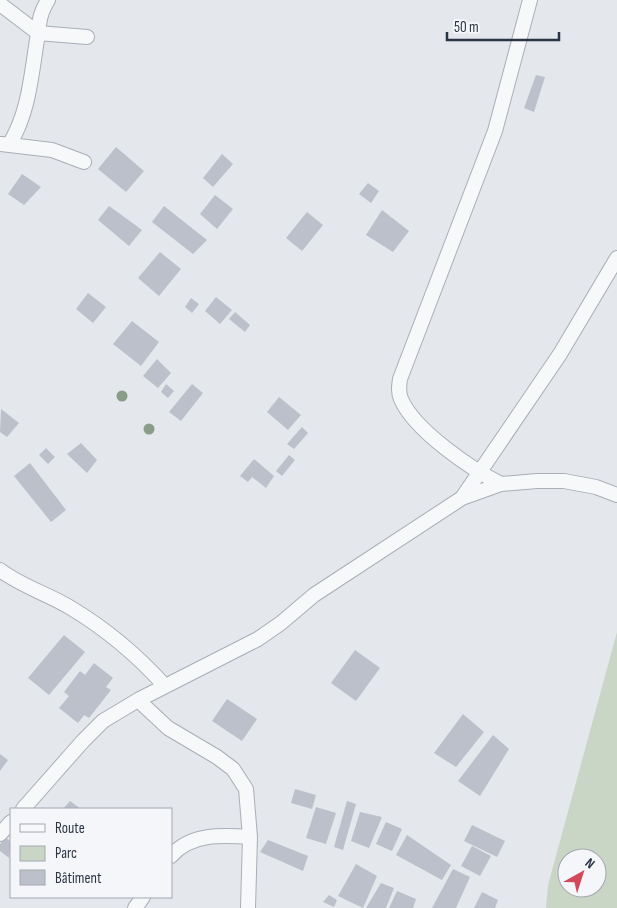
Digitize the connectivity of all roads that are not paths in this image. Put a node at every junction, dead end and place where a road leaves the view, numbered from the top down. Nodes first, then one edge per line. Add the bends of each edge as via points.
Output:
1 (48, 0) edge
2 (530, 0) edge
3 (0, 4) edge
4 (38, 33) junction
5 (87, 37) dead end
6 (4, 144) edge
7 (84, 162) dead end
8 (617, 258) edge
9 (479, 473) junction
10 (501, 484) junction
11 (617, 495) edge
12 (462, 498) junction
13 (0, 570) edge
14 (165, 686) junction
15 (138, 700) junction
16 (24, 808) edge
17 (10, 823) edge
18 (0, 834) edge
19 (250, 838) junction
20 (172, 855) edge
21 (248, 908) edge

1 - 4 street via 39,16
2 - 9 street via 495,131 402,373 399,389 410,414 436,440
3 - 4 street
4 - 5 street
4 - 6 street via 26,108 19,129
6 - 7 street via 52,150
8 - 9 street via 560,354
9 - 10 street
9 - 12 street
10 - 11 street via 564,481
10 - 12 street
12 - 14 street via 314,595 258,639
13 - 14 street via 71,608 114,637 141,659
14 - 15 street
15 - 16 street via 103,721
15 - 19 street via 168,728 233,769 246,789
17 - 18 street
19 - 20 street via 220,835 194,840
19 - 21 street

